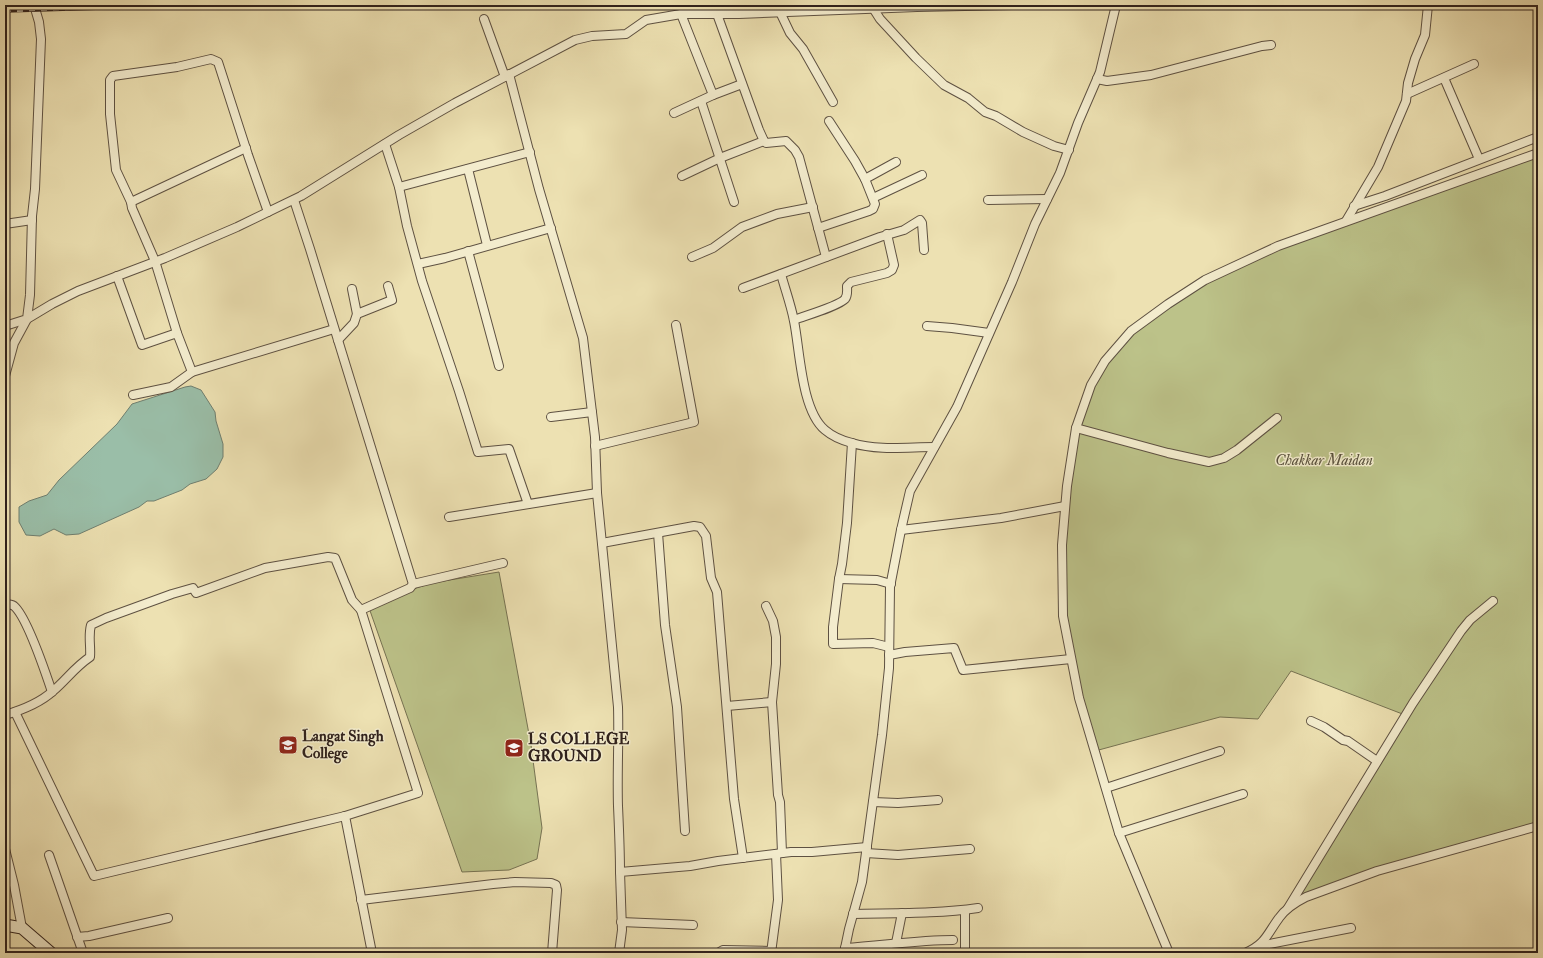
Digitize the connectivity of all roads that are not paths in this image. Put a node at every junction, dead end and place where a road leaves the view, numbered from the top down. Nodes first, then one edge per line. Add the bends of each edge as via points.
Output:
1 (34, 5) edge
2 (1012, 5) edge
3 (1116, 5) edge
4 (1428, 5) edge
5 (873, 8) junction
6 (780, 12) junction
7 (681, 14) junction
8 (717, 14) junction
9 (484, 19) dead end
10 (1271, 45) dead end
11 (1474, 64) dead end
12 (507, 76) junction
13 (1444, 78) junction
14 (1097, 79) junction
15 (742, 84) junction
16 (1407, 94) junction
17 (713, 95) junction
18 (701, 101) junction
19 (833, 102) dead end
20 (674, 113) dead end
21 (829, 121) dead end
22 (1538, 136) edge
23 (764, 141) junction
24 (385, 144) junction
25 (246, 148) junction
26 (1068, 150) junction
27 (530, 152) junction
28 (1538, 153) edge
29 (720, 158) junction
30 (1479, 159) junction
31 (896, 162) dead end
32 (468, 169) junction
33 (922, 175) dead end
34 (682, 176) dead end
35 (865, 179) junction
36 (399, 187) junction
37 (873, 198) junction
38 (1047, 199) junction
39 (294, 200) junction
40 (988, 200) dead end
41 (131, 202) junction
42 (734, 202) dead end
43 (1354, 206) junction
44 (813, 207) junction
45 (268, 212) junction
46 (32, 220) junction
47 (1346, 221) junction
48 (5, 224) edge
49 (551, 228) junction
50 (818, 228) junction
51 (887, 234) junction
52 (487, 245) junction
53 (924, 250) dead end
54 (468, 251) junction
55 (692, 257) dead end
56 (826, 258) junction
57 (155, 261) junction
58 (418, 264) junction
59 (781, 274) junction
60 (117, 276) junction
61 (388, 286) dead end
62 (743, 288) dead end
63 (352, 289) dead end
64 (357, 314) junction
65 (27, 319) junction
66 (794, 320) junction
67 (676, 325) dead end
68 (5, 326) edge
69 (927, 326) dead end
70 (334, 329) junction
71 (177, 333) junction
72 (989, 333) junction
73 (338, 340) junction
74 (499, 366) dead end
75 (192, 372) junction
76 (5, 376) edge
77 (132, 395) dead end
78 (592, 412) junction
79 (551, 417) dead end
80 (1277, 418) dead end
81 (1076, 428) junction
82 (852, 443) junction
83 (595, 446) junction
84 (934, 447) junction
85 (597, 493) junction
86 (528, 504) junction
87 (1065, 506) junction
88 (449, 517) dead end
89 (901, 530) junction
90 (658, 533) junction
91 (602, 543) junction
92 (503, 564) dead end
93 (839, 579) junction
94 (413, 584) junction
95 (891, 584) junction
96 (1493, 601) dead end
97 (5, 604) edge
98 (766, 606) dead end
99 (361, 610) junction
100 (889, 651) junction
101 (1071, 659) junction
102 (52, 692) junction
103 (772, 702) junction
104 (727, 706) junction
105 (15, 712) junction
106 (5, 715) edge
107 (1311, 721) dead end
108 (1220, 751) dead end
109 (1377, 761) junction
110 (1106, 788) junction
111 (1243, 794) dead end
112 (938, 800) dead end
113 (873, 802) junction
114 (345, 816) junction
115 (1538, 826) edge
116 (685, 831) dead end
117 (1119, 833) junction
118 (5, 848) edge
119 (970, 849) dead end
120 (866, 850) junction
121 (779, 854) junction
122 (49, 855) dead end
123 (743, 858) junction
124 (620, 872) junction
125 (362, 900) junction
126 (978, 908) dead end
127 (1288, 908) junction
128 (965, 910) junction
129 (902, 913) junction
130 (853, 914) junction
131 (168, 918) dead end
132 (621, 922) junction
133 (5, 925) edge
134 (693, 925) dead end
135 (22, 928) junction
136 (1351, 928) dead end
137 (77, 937) junction
138 (953, 940) dead end
139 (896, 943) junction
140 (1256, 947) junction
141 (844, 950) edge
142 (773, 952) edge
143 (51, 953) edge
144 (82, 953) edge
145 (372, 953) edge
146 (552, 953) edge
147 (619, 953) edge
148 (718, 953) edge
149 (965, 953) edge
150 (1169, 953) edge
151 (1244, 953) edge

1 - 46 street via 41,39
2 - 5 street
3 - 14 street
4 - 16 street via 1424,35 1408,83
5 - 6 street
5 - 26 street via 880,19 944,85 968,98 985,112 1054,146
6 - 8 street
6 - 19 street via 790,33 803,49
7 - 8 street
7 - 12 street via 646,20 626,34 575,40
7 - 17 street
8 - 15 street
9 - 12 street
10 - 14 street via 1152,75 1107,81
11 - 13 street
12 - 24 street
12 - 27 street
13 - 16 street
13 - 30 street
14 - 26 street
15 - 17 street
15 - 23 street
16 - 43 street via 1378,167
17 - 18 street
18 - 20 street
18 - 29 street
21 - 35 street
22 - 30 street
23 - 29 street
23 - 44 street via 786,141 795,150
24 - 36 street
24 - 39 street
25 - 41 street
25 - 41 street via 218,62 211,59 177,67 113,76 110,80 110,114 116,170
25 - 45 street
26 - 38 street
27 - 32 street
27 - 49 street
28 - 47 street via 1434,192
29 - 34 street
29 - 42 street
30 - 43 street
31 - 35 street
32 - 36 street
32 - 52 street
33 - 37 street
35 - 37 street
36 - 58 street
37 - 50 street via 873,209
38 - 40 street
38 - 72 street
39 - 45 street
39 - 70 street
41 - 57 street
43 - 47 street
44 - 50 street
44 - 55 street via 777,214 742,228 713,248
45 - 57 street
46 - 48 street
46 - 65 street
47 - 81 street via 1278,246 1205,280 1131,331 1105,361 1091,385
49 - 52 street
49 - 78 street via 583,338
50 - 56 street
51 - 53 street via 904,230 920,220
51 - 56 street
51 - 66 street via 894,265 892,270 851,282 847,286 844,300
52 - 54 street
54 - 58 street
54 - 74 street
56 - 59 street
57 - 60 street
57 - 71 street
58 - 86 street via 478,452 509,449
59 - 62 street
59 - 66 street
60 - 65 street via 72,294
60 - 71 street via 142,345
61 - 64 street via 392,300
63 - 64 street
64 - 73 street via 354,322
65 - 68 street
65 - 76 street via 14,343
66 - 82 street via 803,383 814,415 824,430
67 - 83 street via 694,422
69 - 72 street
70 - 73 street
70 - 75 street
71 - 75 street
72 - 84 street via 958,407
73 - 94 street
75 - 77 street via 171,387
78 - 79 street
78 - 83 street
80 - 81 street via 1237,450 1224,458 1209,462
81 - 87 street
82 - 84 street via 876,447
82 - 93 street via 847,523
83 - 85 street
84 - 89 street via 910,491
85 - 86 street
85 - 91 street
86 - 88 street
87 - 89 street via 1001,518
87 - 101 street via 1062,545 1063,616
89 - 95 street
90 - 91 street
90 - 104 street via 694,526 700,527 706,536 711,578 717,592
90 - 116 street via 665,626 677,708
91 - 124 street via 618,707
92 - 94 street
93 - 95 street via 877,580
93 - 100 street via 833,644 873,643
94 - 99 street via 410,588
95 - 100 street
96 - 109 street via 1461,631
97 - 102 street via 15,607 22,616
98 - 103 street via 773,620 776,637
99 - 102 street via 352,600 335,558 265,568 196,593 193,588 172,594 91,626 88,634 90,657 80,663
99 - 114 street via 418,793
100 - 101 street via 954,648 963,670
100 - 113 street
101 - 110 street via 1079,698
102 - 105 street via 38,702
103 - 104 street
103 - 121 street via 780,802
104 - 123 street via 734,799
105 - 106 street
105 - 114 street via 94,876
107 - 109 street via 1348,741
108 - 110 street
109 - 127 street
110 - 117 street
111 - 117 street
112 - 113 street
113 - 120 street
114 - 125 street
115 - 127 street via 1361,876 1306,897
117 - 150 street
118 - 135 street
119 - 120 street via 898,855
120 - 121 street
120 - 130 street via 862,882
121 - 123 street
121 - 142 street
122 - 137 street
123 - 124 street
124 - 132 street
125 - 145 street
125 - 146 street via 515,882 551,883 556,885 557,890
126 - 128 street
127 - 140 street via 1280,916 1268,937
128 - 129 street
128 - 149 street
129 - 130 street
129 - 139 street
130 - 141 street
131 - 137 street
132 - 134 street
132 - 147 street
133 - 135 main road
135 - 143 main road
136 - 140 street
137 - 144 street
138 - 139 street
139 - 141 street
140 - 151 street
142 - 148 street via 723,950

